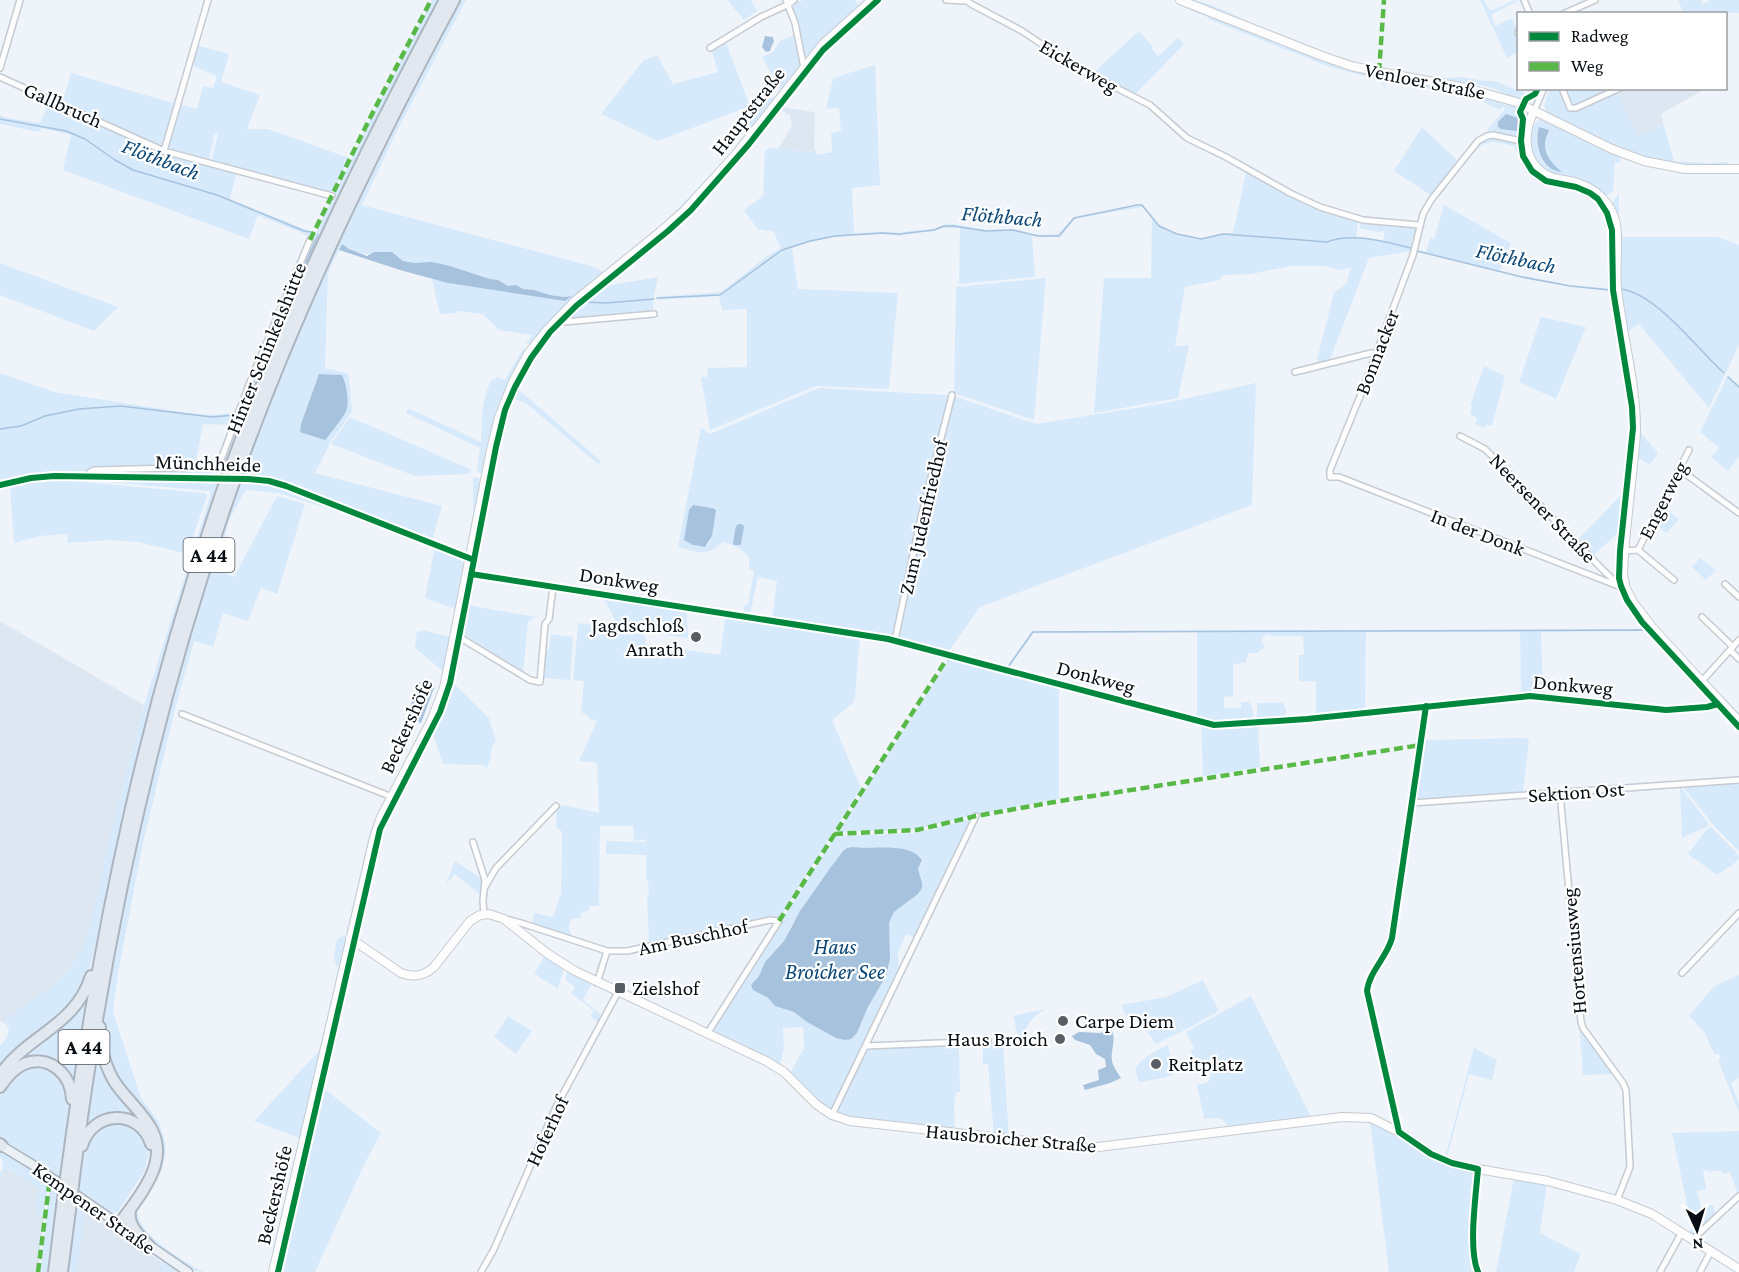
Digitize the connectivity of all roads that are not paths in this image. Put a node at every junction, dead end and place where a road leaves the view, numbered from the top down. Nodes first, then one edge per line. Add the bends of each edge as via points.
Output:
1 (20, 0) edge
2 (208, 0) edge
3 (445, 0) edge
4 (454, 0) edge
5 (872, 0) edge
6 (946, 0) edge
7 (1180, 0) edge
8 (1595, 0) edge
9 (790, 1) edge
10 (966, 1) edge
11 (1568, 12) edge
12 (710, 48) dead end
13 (0, 68) edge
14 (804, 68) junction
15 (0, 77) edge
16 (1543, 90) edge
17 (1563, 90) edge
18 (1616, 90) edge
19 (1534, 111) junction
20 (1526, 142) junction
21 (164, 151) junction
22 (1739, 169) edge
23 (332, 196) dead end
24 (1419, 225) junction
25 (331, 233) junction
26 (310, 240) dead end
27 (648, 242) joint
28 (324, 250) junction
29 (654, 314) dead end
30 (555, 320) junction
31 (1377, 354) junction
32 (1295, 372) dead end
33 (952, 394) dead end
34 (1460, 436) dead end
35 (1689, 450) dead end
36 (1679, 470) junction
37 (88, 476) junction
38 (1330, 477) joint
39 (0, 485) edge
40 (1739, 513) edge
41 (1638, 550) junction
42 (1624, 551) junction
43 (472, 559) junction
44 (467, 573) junction
45 (1674, 580) dead end
46 (1725, 584) dead end
47 (553, 587) junction
48 (1624, 588) junction
49 (1739, 597) edge
50 (1702, 617) dead end
51 (455, 636) junction
52 (895, 640) junction
53 (1739, 640) edge
54 (1732, 648) junction
55 (1739, 659) edge
56 (1702, 681) junction
57 (1721, 702) junction
58 (182, 714) dead end
59 (1739, 721) edge
60 (1739, 780) edge
61 (1560, 793) junction
62 (392, 797) junction
63 (556, 806) dead end
64 (976, 816) dead end
65 (473, 842) dead end
66 (485, 887) junction
67 (1739, 913) edge
68 (484, 914) junction
69 (504, 919) junction
70 (350, 938) junction
71 (101, 946) junction
72 (608, 951) junction
73 (105, 971) junction
74 (1682, 973) dead end
75 (597, 982) junction
76 (618, 992) junction
77 (707, 1034) junction
78 (988, 1041) dead end
79 (866, 1046) junction
80 (0, 1075) edge
81 (0, 1087) edge
82 (832, 1115) junction
83 (1399, 1132) junction
84 (1, 1145) edge
85 (70, 1150) junction
86 (1478, 1169) junction
87 (71, 1170) junction
88 (1739, 1196) edge
89 (1617, 1200) junction
90 (131, 1207) junction
91 (66, 1208) junction
92 (116, 1222) junction
93 (1682, 1232) junction
94 (1693, 1239) junction
95 (150, 1247) junction
96 (1711, 1251) junction
97 (1739, 1269) edge
98 (54, 1272) edge
99 (62, 1272) edge
100 (188, 1272) edge
101 (273, 1272) edge
102 (481, 1272) edge
103 (1478, 1272) edge
104 (1660, 1272) edge
105 (1700, 1272) edge

1 - 13 street
2 - 21 street
3 - 25 highway, A 44 via 390,104
4 - 25 highway, A 44
5 - 14 street, Hauptstraße via 830,37
6 - 10 street, Eickerweg
7 - 19 street, Venloer Straße via 1352,66 1474,90
8 - 11 street
9 - 12 street
9 - 14 street
10 - 24 street, Eickerweg via 1022,31 1077,68 1150,105 1187,138 1279,187 1320,207 1366,221
14 - 27 street, Hauptstraße via 730,162
15 - 21 street, Gallbruch
16 - 19 street
17 - 18 street via 1570,108
19 - 20 street
19 - 22 street, Venloer Straße via 1644,161 1685,169
20 - 24 street, Bonnacker via 1493,135 1478,141 1431,200
20 - 42 street, Neersener Straße via 1531,160 1544,174 1585,185 1598,194 1616,224 1617,287 1636,409
21 - 23 street, Gallbruch
24 - 31 street, Bonnacker via 1413,255
25 - 28 highway, A 44
26 - 37 street, Hinter Schinkelshütte via 219,465 94,470
27 - 30 street, Beckershöfe
28 - 71 highway, A 44 via 286,326 251,414 191,585 138,775
28 - 73 highway, A 44 via 257,419 189,618 145,777
29 - 30 street
30 - 43 street, Beckershöfe via 526,357 504,404 489,456
31 - 32 street
31 - 38 street, Bonnacker
33 - 52 street, Zum Judenfriedhof
34 - 48 street, Neersener Straße via 1485,449
35 - 36 street, Engerweg
36 - 40 street
36 - 41 street, Engerweg
37 - 39 street, Münchheide via 32,478
37 - 43 street, Münchheide, bridge via 269,481
38 - 48 street, In der Donk via 1339,477
41 - 42 street, Engerweg
41 - 45 street, Engerweg
42 - 48 street, Neersener Straße
43 - 44 street, Beckershöfe
44 - 47 street, Donkweg
44 - 51 street, Beckershöfe
46 - 49 street
47 - 51 street via 540,682 529,680
47 - 52 street, Donkweg
48 - 56 street, Neersener Straße via 1652,627
50 - 54 street
51 - 62 street, Beckershöfe via 436,711
52 - 57 street, Donkweg via 1214,725 1530,696 1666,710
53 - 54 street
54 - 55 street
54 - 56 street
56 - 57 street, Neersener Straße
57 - 59 street, Neersener Straße
58 - 62 street, Beckershöfe
60 - 61 street, Sektion Ost
61 - 83 street, Sektion Ost via 1413,803 1391,940 1367,990
61 - 89 street, Hortensiusweg via 1581,1022 1626,1088 1630,1166
62 - 70 street, Beckershöfe via 374,836
63 - 66 street via 495,870
64 - 79 street
65 - 66 street
66 - 68 street
67 - 74 street
68 - 69 street, Hausbroicher Straße
68 - 70 street via 467,923 433,968 420,975 400,973
69 - 72 street, Am Buschhof
69 - 75 street, Hausbroicher Straße via 553,958
70 - 101 street, Beckershöfe
71 - 80 highway via 87,986 73,1009 22,1050
71 - 85 highway, A 44
72 - 75 street, Am Buschhof
72 - 77 street, Am Buschhof via 627,951 779,921
73 - 87 highway, A 44
73 - 90 highway via 100,1032 105,1060 115,1083 150,1125 157,1145 153,1171
75 - 76 street, Hausbroicher Straße
76 - 77 street, Hausbroicher Straße
76 - 102 street, Hoferhof via 556,1107
77 - 82 street, Hausbroicher Straße via 784,1072
78 - 79 street
79 - 82 street
81 - 85 highway via 12,1071 26,1063 44,1062 61,1071 72,1093
82 - 83 street, Hausbroicher Straße via 850,1121 1090,1149 1342,1116 1371,1118
83 - 86 street, Hausbroicher Straße via 1431,1154
84 - 92 main road, Kempener Straße
85 - 87 highway, A 44
86 - 89 street, Hausbroicher Straße via 1548,1181
86 - 103 street via 1474,1249
87 - 91 highway, A 44, bridge
87 - 92 highway via 84,1139 99,1122 125,1119 146,1134 152,1153 150,1166
88 - 94 street
89 - 93 street, Hausbroicher Straße
90 - 92 highway
90 - 95 highway via 130,1223
91 - 98 highway, A 44
91 - 99 highway, A 44
92 - 95 main road, Kempener Straße
93 - 94 street, Hausbroicher Straße
93 - 104 street
94 - 96 street, Hausbroicher Straße
95 - 100 main road, Kempener Straße
96 - 97 street, Hausbroicher Straße
96 - 105 street

